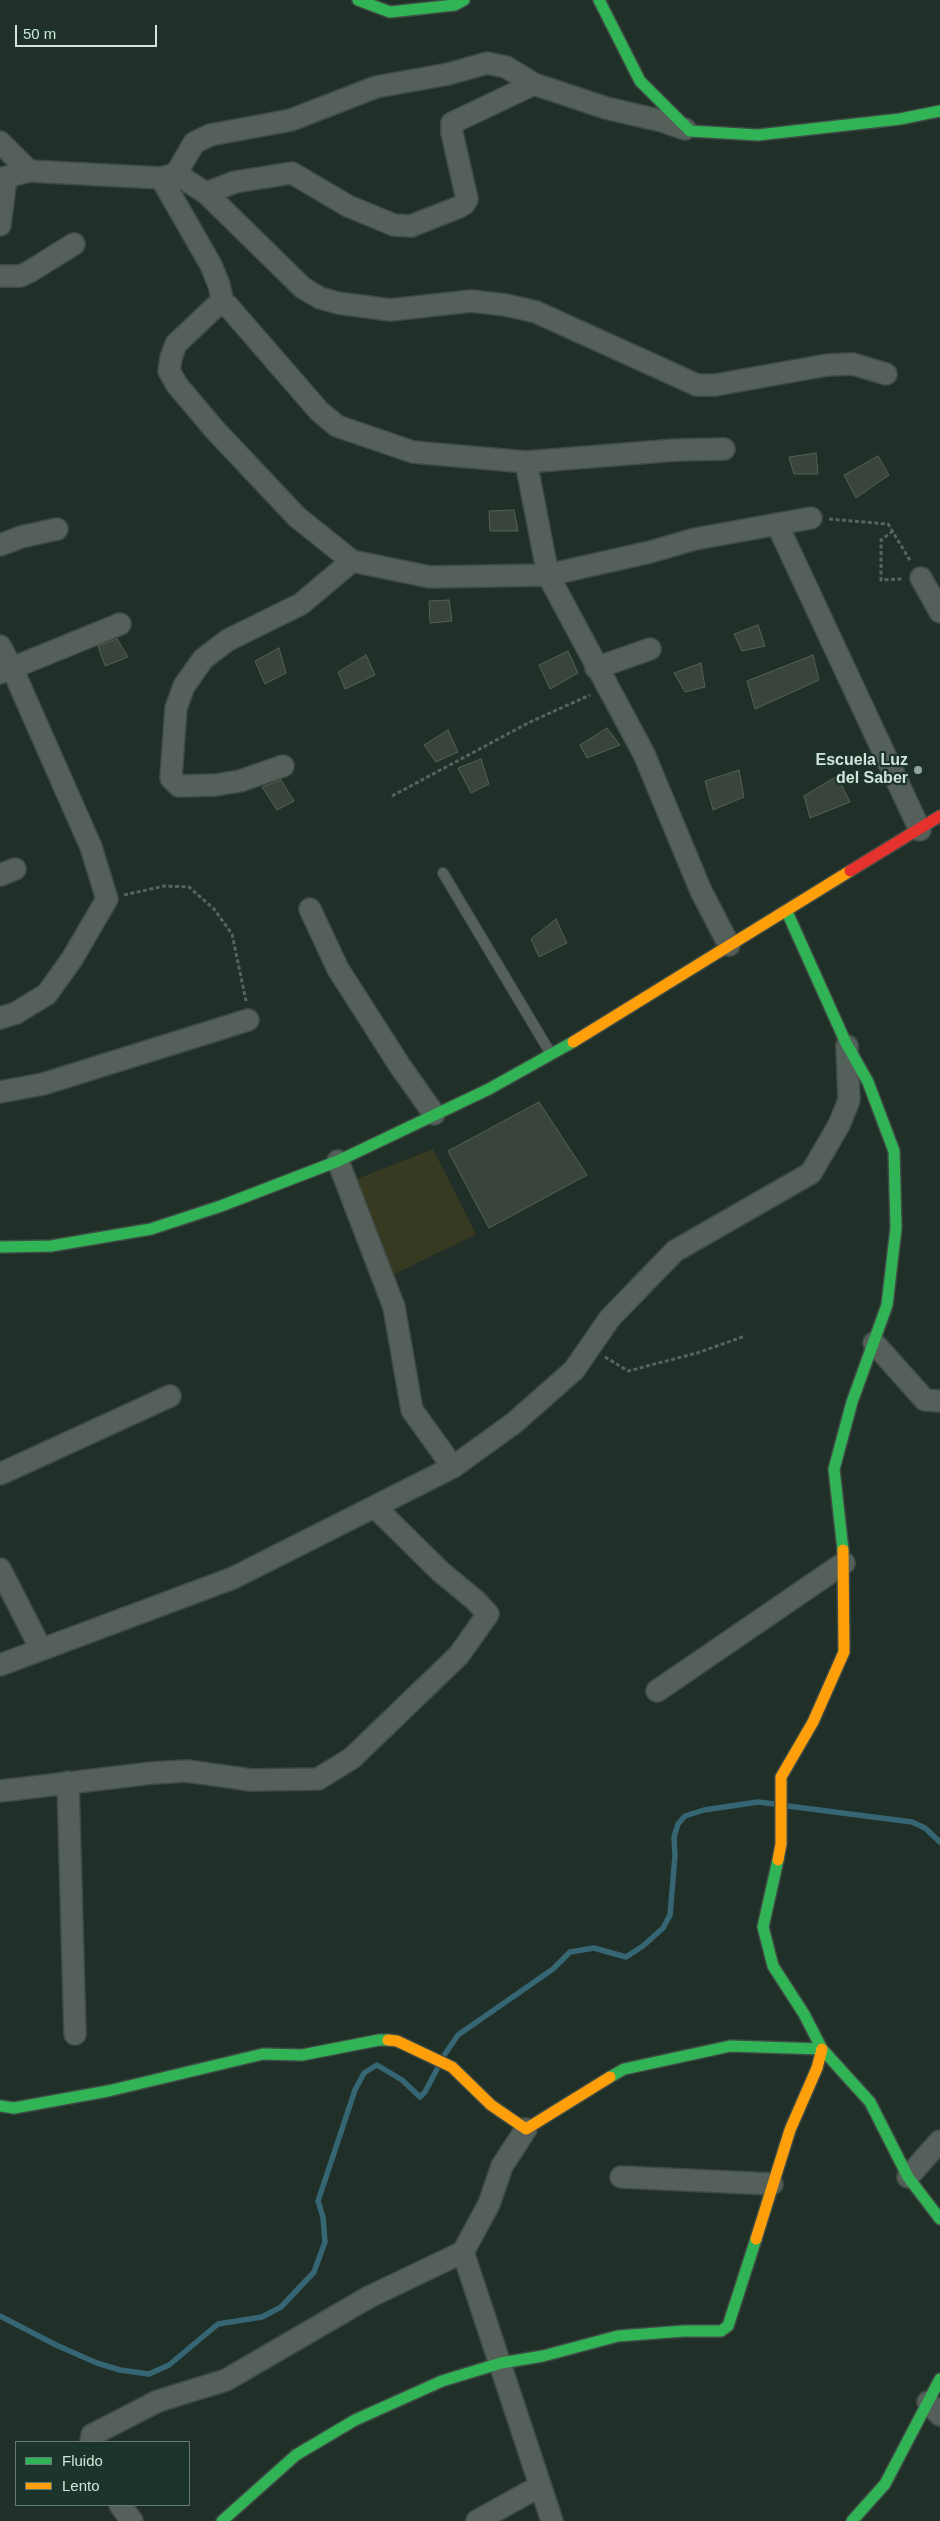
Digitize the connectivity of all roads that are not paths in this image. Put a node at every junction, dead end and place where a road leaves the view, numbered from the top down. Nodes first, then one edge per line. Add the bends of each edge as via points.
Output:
1 (358, 0) edge
2 (464, 0) edge
3 (599, 0) edge
4 (534, 84) junction
5 (940, 111) edge
6 (690, 131) junction
7 (0, 142) edge
8 (29, 171) junction
9 (169, 176) junction
10 (3, 179) edge
11 (206, 193) junction
12 (0, 225) edge
13 (74, 244) dead end
14 (0, 276) edge
15 (222, 304) junction
16 (886, 374) dead end
17 (724, 449) dead end
18 (526, 462) junction
19 (811, 518) road end
20 (777, 524) junction
21 (57, 528) dead end
22 (0, 546) edge
23 (352, 561) junction
24 (548, 575) junction
25 (921, 578) road end
26 (940, 612) edge
27 (120, 624) dead end
28 (0, 646) edge
29 (650, 649) dead end
30 (596, 668) junction
31 (6, 670) edge
32 (283, 766) dead end
33 (940, 816) edge
34 (920, 830) junction
35 (443, 873) dead end
36 (310, 909) dead end
37 (786, 912) junction
38 (729, 944) junction
39 (0, 1018) edge
40 (248, 1020) road end
41 (846, 1043) junction
42 (552, 1055) junction
43 (0, 1092) edge
44 (434, 1114) junction
45 (338, 1161) junction
46 (0, 1247) edge
47 (874, 1343) junction
48 (170, 1396) dead end
49 (940, 1401) edge
50 (453, 1467) junction
51 (0, 1474) edge
52 (376, 1508) junction
53 (844, 1563) junction
54 (0, 1569) edge
55 (41, 1649) junction
56 (0, 1665) edge
57 (657, 1691) dead end
58 (68, 1782) junction
59 (0, 1790) edge
60 (76, 2034) dead end
61 (822, 2049) junction
62 (0, 2106) edge
63 (526, 2129) junction
64 (940, 2141) edge
65 (621, 2177) dead end
66 (908, 2177) junction
67 (772, 2184) junction
68 (940, 2219) edge
69 (463, 2252) junction
70 (501, 2363) junction
71 (940, 2380) edge
72 (934, 2408) edge
73 (91, 2441) edge
74 (540, 2486) junction
75 (121, 2506) edge
76 (132, 2521) edge
77 (222, 2521) edge
78 (477, 2521) edge
79 (552, 2521) edge
80 (852, 2521) edge

1 - 2 street via 390,12 455,5
3 - 6 street via 640,81
4 - 6 street
4 - 9 street via 506,67 488,62 448,74 376,87 291,120 210,134 194,143
4 - 11 street via 452,123 467,199 459,207 411,226 394,225 348,206 292,173 235,182
5 - 6 street via 900,120 758,135
7 - 8 street
8 - 9 street
8 - 10 street
9 - 11 street
9 - 15 street via 211,265
10 - 12 street
11 - 16 street via 303,288 338,303 390,310 471,301 506,305 536,312 697,385 715,385 827,365 853,364
13 - 14 street via 20,276
15 - 18 street via 228,306 319,411 337,426 413,452
15 - 23 street via 176,344 169,371 215,430 297,517
17 - 18 street
18 - 24 street
19 - 20 street
20 - 24 street via 695,539
20 - 34 street
21 - 22 street via 21,536
23 - 24 street via 430,577
23 - 32 street via 300,604 228,640 202,659 184,686 176,708 173,783 179,786 215,785 240,781
24 - 30 street
25 - 26 street
27 - 31 street
28 - 31 street
29 - 30 street
30 - 38 street via 644,754 701,891
31 - 39 street via 91,847 107,899 47,994 16,1013
33 - 34 street
34 - 37 street
35 - 42 lane
36 - 44 street via 338,969
37 - 38 street
37 - 41 street
38 - 42 street
40 - 43 street via 43,1084
41 - 47 street via 868,1082 894,1151 896,1228 887,1305
41 - 50 street via 849,1100 839,1125 811,1173 675,1251 610,1318 567,1377 514,1423
42 - 44 street
44 - 45 street
45 - 46 street via 151,1229 51,1246
45 - 50 street via 394,1307 412,1410
47 - 49 street via 924,1400
47 - 53 street via 852,1402 834,1469
48 - 51 street
50 - 52 street
52 - 55 street via 233,1578
52 - 58 street via 488,1614 459,1655 352,1758 318,1779 251,1780 187,1771
53 - 57 street
53 - 61 street via 844,1652 813,1722 781,1777 781,1844 763,1927 773,1966
54 - 55 street
55 - 56 street
58 - 59 street
58 - 60 street
61 - 63 street via 730,2046 624,2070
61 - 66 street via 870,2102
61 - 67 street
62 - 63 street via 14,2108 108,2091 263,2054 302,2055 379,2040 397,2042 430,2054 452,2067 491,2104
63 - 69 street via 502,2166 489,2204
64 - 66 street
65 - 67 street
66 - 68 street
67 - 70 street via 728,2326 721,2331 618,2336 543,2356
69 - 70 street
69 - 73 street via 369,2296 226,2380 158,2401 92,2435
70 - 74 street via 510,2400
70 - 77 street via 442,2381 347,2425 296,2455
71 - 72 street
72 - 80 street via 884,2484
74 - 78 street
74 - 79 street
75 - 76 street

